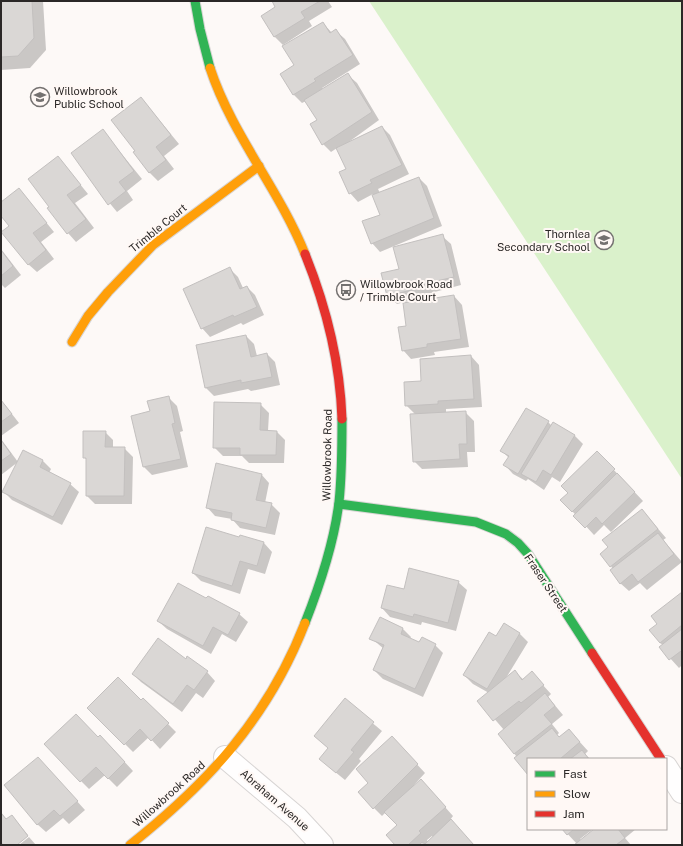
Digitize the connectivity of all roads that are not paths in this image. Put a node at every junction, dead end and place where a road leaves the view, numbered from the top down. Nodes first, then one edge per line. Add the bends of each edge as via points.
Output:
1 (195, 1) edge
2 (259, 166) junction
3 (72, 342) dead end
4 (339, 504) junction
5 (225, 757) junction
6 (660, 758) edge
7 (667, 769) edge
8 (682, 792) edge
9 (130, 845) edge
10 (322, 845) edge

1 - 2 street, Willowbrook Road via 198,26 211,69 227,110
2 - 3 street, Trimble Court via 153,245 108,292 88,316
2 - 4 street, Willowbrook Road via 292,224 312,270 333,345 342,423
4 - 5 street, Willowbrook Road via 320,582 295,648 265,704
4 - 6 street, Fraser Street via 476,522 506,534 518,543 528,554
5 - 9 street, Willowbrook Road via 180,803
5 - 10 street, Abraham Avenue via 297,818
7 - 8 street

